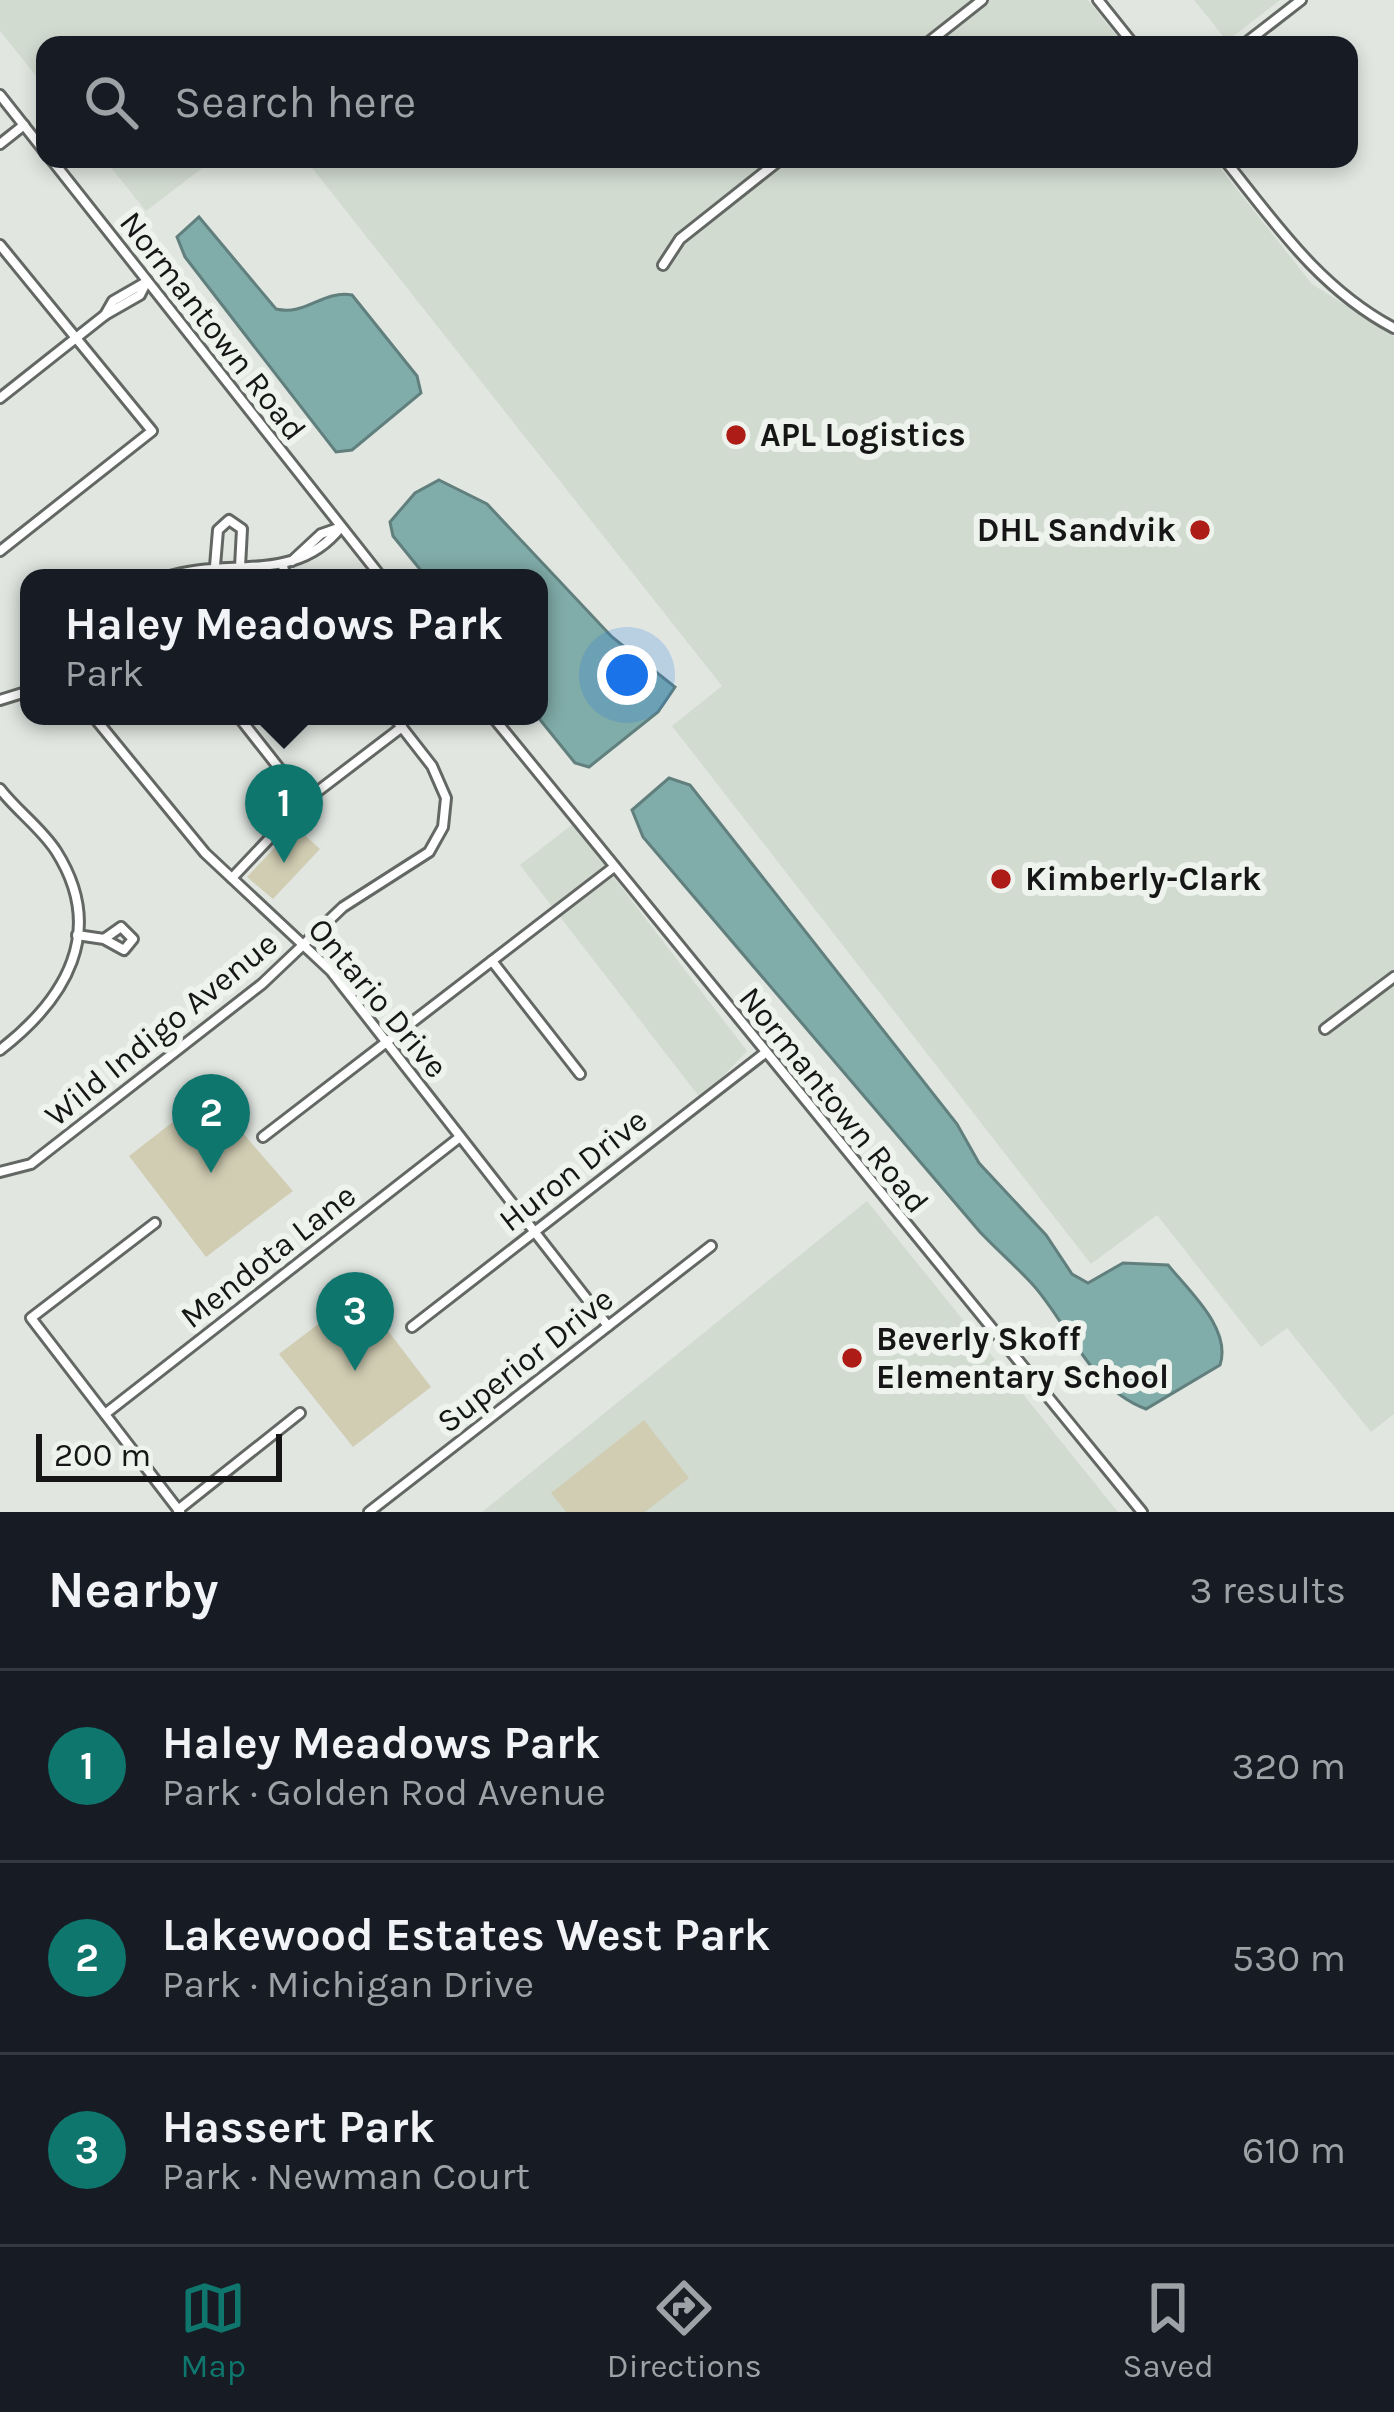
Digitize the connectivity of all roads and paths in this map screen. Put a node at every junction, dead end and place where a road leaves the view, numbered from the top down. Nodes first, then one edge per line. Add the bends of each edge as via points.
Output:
1 (982, 0) edge
2 (1098, 0) edge
3 (1300, 0) edge
4 (936, 36) edge
5 (1127, 36) edge
6 (1254, 36) edge
7 (0, 94) edge
8 (24, 125) junction
9 (36, 140) edge
10 (0, 144) edge
11 (58, 168) edge
12 (770, 168) edge
13 (1231, 168) edge
14 (1, 244) edge
15 (663, 266) dead end
16 (148, 281) junction
17 (1394, 328) edge
18 (77, 337) junction
19 (0, 398) edge
20 (341, 527) junction
21 (0, 551) edge
22 (287, 564) junction
23 (215, 566) junction
24 (240, 567) junction
25 (202, 569) edge
26 (287, 569) edge
27 (375, 569) edge
28 (101, 725) edge
29 (245, 725) edge
30 (499, 725) edge
31 (401, 727) joint
32 (0, 789) edge
33 (305, 801) junction
34 (614, 867) junction
35 (232, 878) junction
36 (77, 935) junction
37 (104, 940) dead end
38 (304, 942) junction
39 (492, 961) junction
40 (1394, 977) edge
41 (1325, 1029) dead end
42 (0, 1031) edge
43 (386, 1042) junction
44 (9, 1043) junction
45 (0, 1050) edge
46 (765, 1053) junction
47 (580, 1074) dead end
48 (263, 1137) dead end
49 (460, 1137) junction
50 (0, 1172) edge
51 (154, 1223) dead end
52 (534, 1230) junction
53 (711, 1246) dead end
54 (608, 1326) junction
55 (412, 1327) dead end
56 (300, 1413) dead end
57 (105, 1414) junction
58 (179, 1511) edge
59 (370, 1512) edge
60 (1142, 1512) edge

1 - 4 street
2 - 5 street
3 - 6 street
7 - 8 street
8 - 9 street
8 - 10 street
11 - 16 street, Normantown Road
12 - 15 street via 680,239
13 - 17 street via 1312,268
14 - 18 street
16 - 18 street via 133,285
16 - 20 street, Normantown Road
18 - 19 street
18 - 21 street via 152,431
20 - 22 street via 303,562
20 - 27 street, Normantown Road
22 - 24 street
22 - 26 street
23 - 24 street
23 - 24 street via 218,530 229,520 242,529
23 - 25 street
28 - 35 street, Ontario Drive
29 - 33 street
30 - 34 street, Normantown Road
31 - 33 street
31 - 38 street, Wild Indigo Avenue via 433,766 446,814 439,839
32 - 36 street via 56,852 75,897
33 - 35 street
34 - 39 street
34 - 46 street, Normantown Road
35 - 38 street, Ontario Drive
36 - 37 street
36 - 44 street via 64,985
38 - 43 street, Ontario Drive
38 - 50 street, Wild Indigo Avenue via 31,1165
39 - 43 street
39 - 47 street
40 - 41 street
42 - 44 street
43 - 48 street
43 - 49 street, Ontario Drive
44 - 45 street
46 - 52 street, Huron Drive
46 - 60 street, Normantown Road
49 - 52 street, Ontario Drive
49 - 57 street, Mendota Lane
51 - 57 street via 31,1318
52 - 54 street, Ontario Drive
52 - 55 street, Huron Drive
53 - 54 street, Superior Drive
54 - 59 street, Superior Drive
56 - 58 street
57 - 58 street

